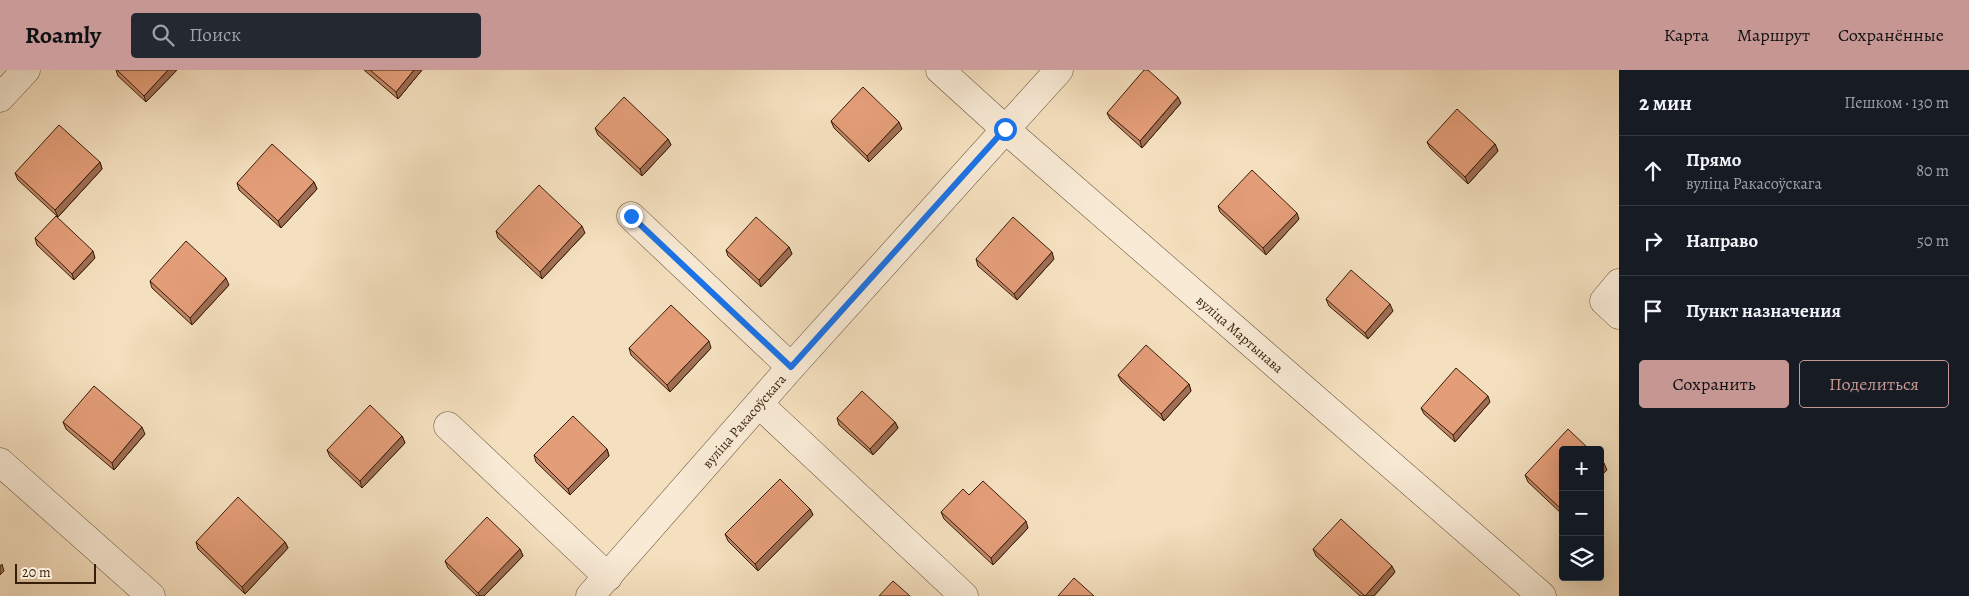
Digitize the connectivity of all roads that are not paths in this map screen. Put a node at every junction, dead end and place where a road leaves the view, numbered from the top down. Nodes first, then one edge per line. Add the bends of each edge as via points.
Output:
1 (26, 70) edge
2 (940, 70) edge
3 (1059, 70) edge
4 (0, 98) edge
5 (1005, 129) junction
6 (631, 216) dead end
7 (1619, 283) edge
8 (1619, 316) edge
9 (791, 367) junction
10 (759, 404) junction
11 (448, 426) dead end
12 (0, 462) edge
13 (599, 586) edge
14 (151, 596) edge
15 (964, 596) edge
16 (1542, 596) edge

1 - 4 street
2 - 5 street, вуліца Мартынава
3 - 5 street, вуліца Ракасоўскага
5 - 9 street, вуліца Ракасоўскага
5 - 16 street, вуліца Мартынава
6 - 9 street
7 - 8 street via 1604,301
9 - 10 street, вуліца Ракасоўскага
10 - 13 street, вуліца Ракасоўскага
10 - 15 street
11 - 13 street
12 - 14 street

